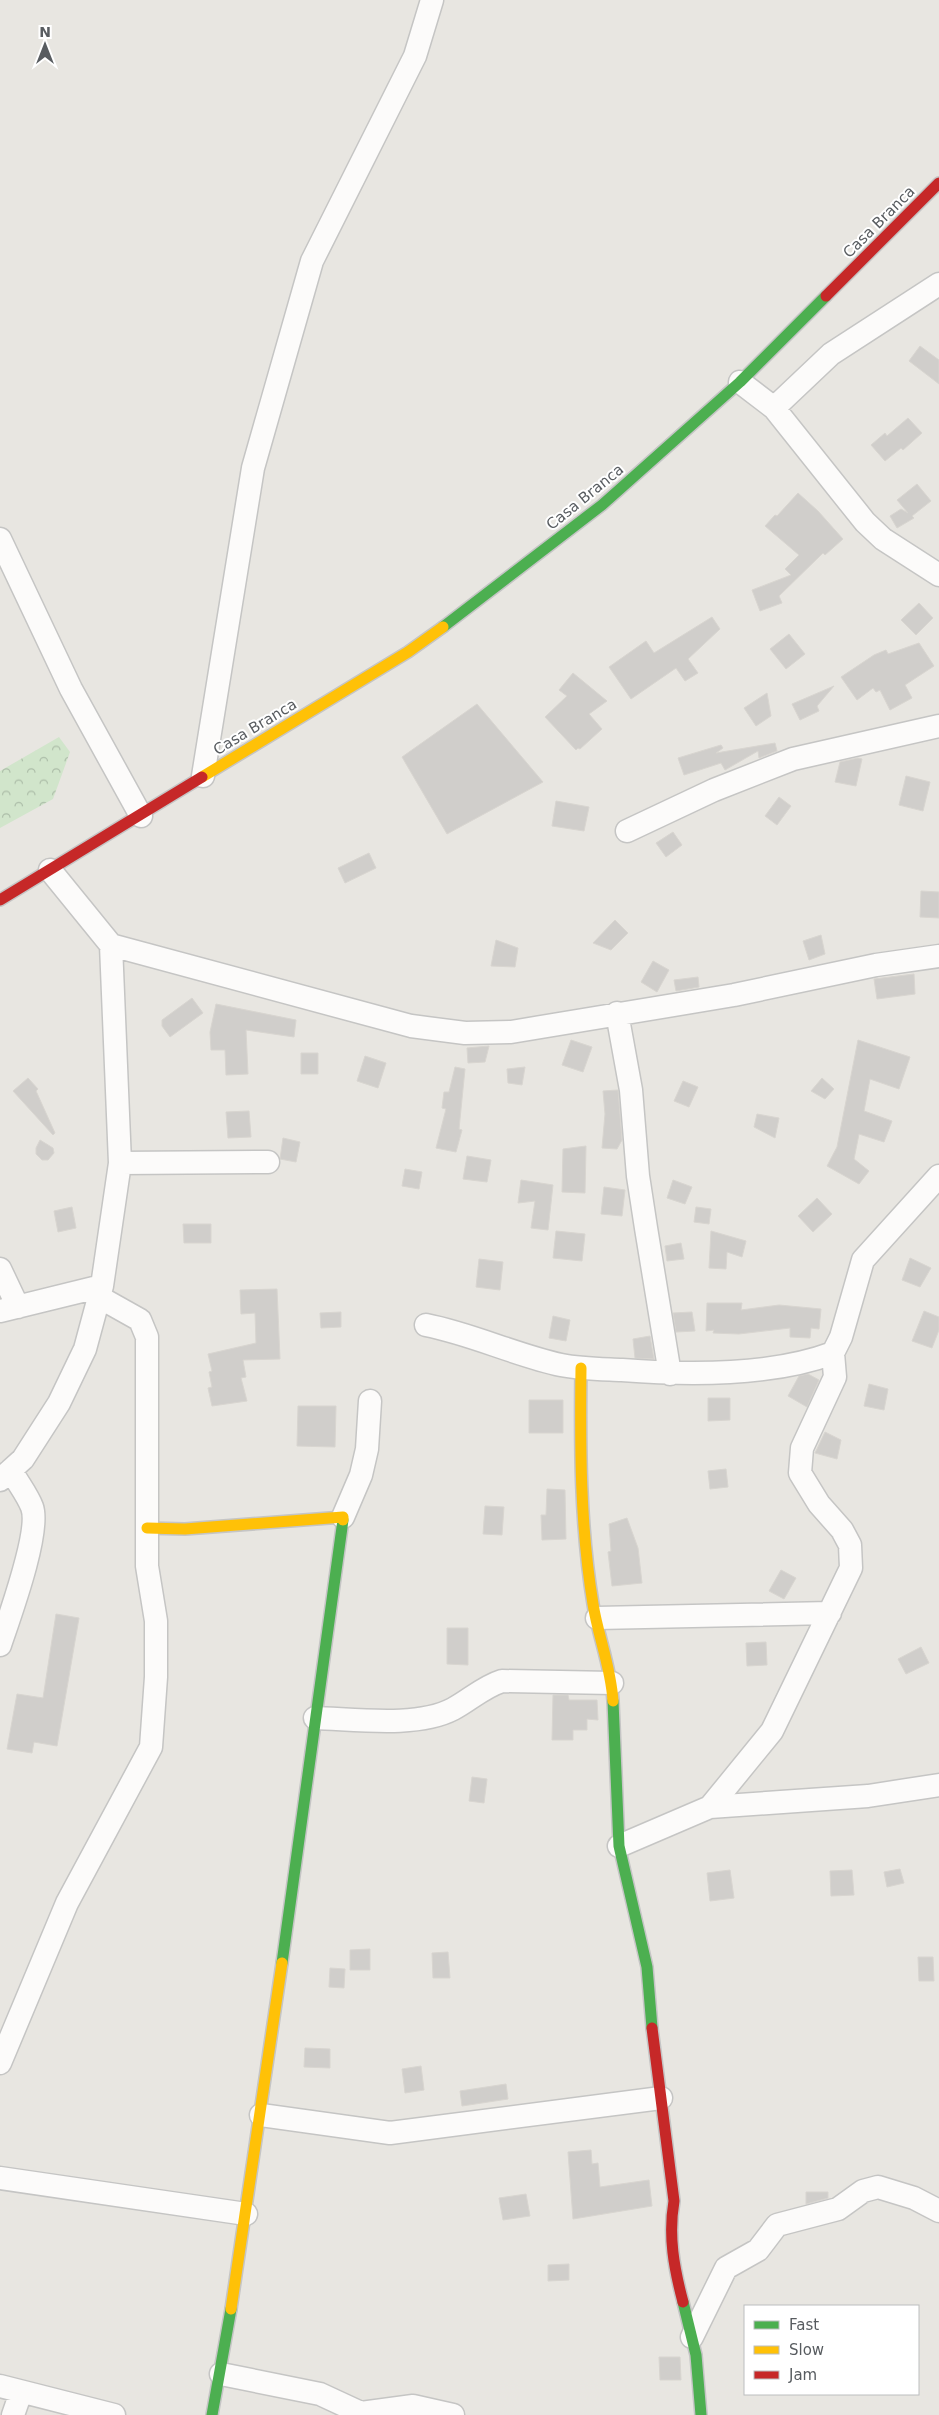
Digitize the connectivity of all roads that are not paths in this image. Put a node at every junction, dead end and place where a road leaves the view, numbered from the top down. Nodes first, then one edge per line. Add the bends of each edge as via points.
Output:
1 (432, 0) edge
2 (939, 183) edge
3 (939, 284) edge
4 (740, 382) junction
5 (774, 408) junction
6 (0, 539) edge
7 (939, 575) edge
8 (939, 726) edge
9 (203, 776) junction
10 (141, 816) junction
11 (627, 831) dead end
12 (50, 870) junction
13 (0, 900) edge
14 (111, 945) junction
15 (939, 956) edge
16 (617, 1013) junction
17 (268, 1162) dead end
18 (120, 1163) junction
19 (939, 1176) edge
20 (0, 1269) edge
21 (100, 1291) junction
22 (9, 1309) edge
23 (426, 1325) dead end
24 (833, 1353) junction
25 (581, 1368) junction
26 (670, 1374) junction
27 (370, 1401) dead end
28 (5, 1475) edge
29 (343, 1517) junction
30 (147, 1528) junction
31 (830, 1613) junction
32 (596, 1618) junction
33 (0, 1645) edge
34 (612, 1683) junction
35 (315, 1718) junction
36 (939, 1786) edge
37 (710, 1807) junction
38 (619, 1846) junction
39 (0, 2063) edge
40 (661, 2098) junction
41 (261, 2116) junction
42 (0, 2178) edge
43 (939, 2211) edge
44 (246, 2214) junction
45 (692, 2337) junction
46 (221, 2374) junction
47 (10, 2389) edge
48 (13, 2415) edge
49 (114, 2415) edge
50 (212, 2415) edge
51 (453, 2415) edge
52 (702, 2415) edge

1 - 9 street via 416,56 312,261 253,468
2 - 4 main road, Casa Branca
3 - 5 street via 831,354
4 - 5 street
4 - 9 main road, Casa Branca via 602,505 408,652
5 - 7 street via 865,522 883,540
6 - 10 street via 71,689
8 - 11 street via 793,759 714,790
9 - 10 main road, Casa Branca
10 - 12 main road, Casa Branca
12 - 13 main road, Casa Branca
12 - 14 street
14 - 16 street via 411,1026 464,1033 510,1032
14 - 18 street
15 - 16 street via 876,965 734,995
16 - 26 street via 631,1090 638,1176
17 - 18 street
18 - 21 street
19 - 24 street via 863,1260 841,1337
20 - 22 street
21 - 22 street
21 - 28 street via 85,1349 59,1403 23,1459
21 - 30 street via 140,1320 147,1338
23 - 25 street via 450,1329 561,1365
24 - 26 street via 817,1359 744,1371
24 - 31 street via 835,1377 802,1448 800,1473 850,1545 851,1568
25 - 26 street
25 - 32 main road via 583,1523
27 - 29 street via 367,1449 361,1475
28 - 33 street via 32,1508 31,1536 21,1583
29 - 30 main road via 185,1529
29 - 35 main road
30 - 39 street via 147,1566 156,1621 151,1747 67,1904
31 - 32 street
31 - 37 street via 772,1731
32 - 34 main road
34 - 35 street via 502,1680 487,1685 452,1710 424,1718
34 - 38 main road
35 - 41 main road
36 - 37 street via 868,1796
37 - 38 street
38 - 40 main road via 647,1967
40 - 41 street via 390,2133
40 - 45 main road via 674,2201 669,2219 669,2240
41 - 44 main road
42 - 44 street
43 - 45 street via 914,2198 878,2187 863,2190 838,2209 777,2226 758,2250 726,2268
44 - 46 main road
45 - 52 main road
46 - 50 main road
46 - 51 street via 320,2394 361,2412 413,2406
47 - 48 street
47 - 49 street

